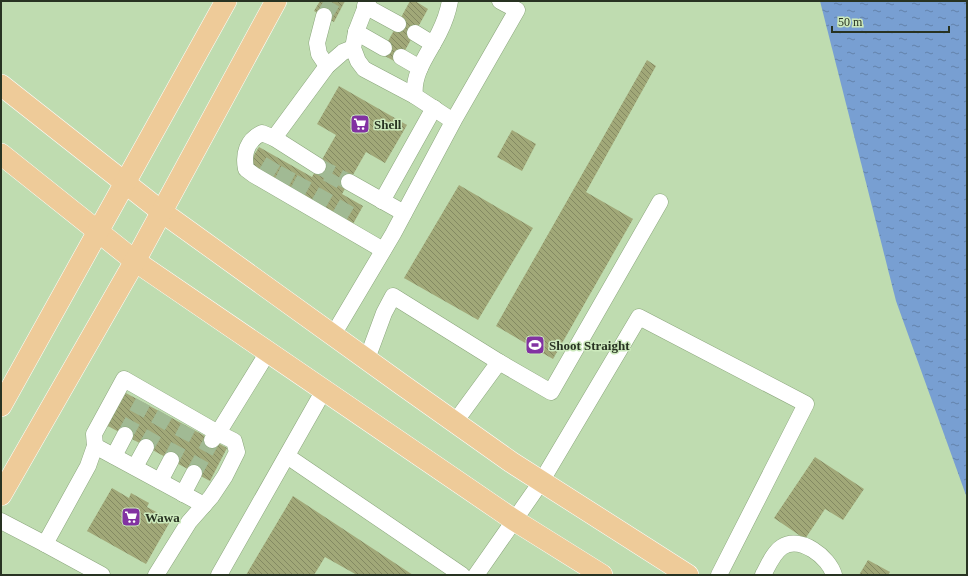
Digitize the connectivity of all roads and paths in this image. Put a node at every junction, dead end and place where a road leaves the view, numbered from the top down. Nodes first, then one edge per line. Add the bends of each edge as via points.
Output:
1 (226, 1) edge
2 (276, 1) edge
3 (450, 1) edge
4 (500, 1) edge
5 (366, 4) edge
6 (520, 6) edge
7 (324, 16) tunnel mouth
8 (398, 24) dead end
9 (356, 32) junction
10 (415, 33) dead end
11 (433, 44) junction
12 (353, 48) junction
13 (384, 48) dead end
14 (401, 57) dead end
15 (327, 66) junction
16 (420, 68) junction
17 (1, 85) edge
18 (415, 96) junction
19 (434, 108) junction
20 (453, 121) junction
21 (278, 146) junction
22 (1, 154) edge
23 (313, 168) tunnel mouth
24 (124, 183) junction
25 (352, 189) tunnel mouth
26 (382, 201) junction
27 (660, 202) dead end
28 (162, 212) junction
29 (404, 214) junction
30 (97, 231) junction
31 (383, 250) junction
32 (135, 261) junction
33 (333, 335) junction
34 (268, 352) junction
35 (367, 359) junction
36 (500, 362) junction
37 (324, 390) junction
38 (1, 406) edge
39 (455, 422) junction
40 (125, 435) tunnel mouth
41 (215, 436) junction
42 (95, 446) junction
43 (146, 447) tunnel mouth
44 (114, 456) junction
45 (287, 456) junction
46 (171, 460) tunnel mouth
47 (135, 467) junction
48 (194, 473) tunnel mouth
49 (160, 481) junction
50 (541, 482) junction
51 (183, 494) junction
52 (1, 495) edge
53 (204, 505) junction
54 (514, 520) junction
55 (1, 521) edge
56 (45, 544) junction
57 (222, 574) edge
58 (102, 575) edge
59 (156, 575) edge
60 (462, 575) edge
61 (476, 575) edge
62 (602, 575) edge
63 (688, 575) edge
64 (719, 575) edge
65 (763, 575) edge
66 (834, 575) edge

1 - 24 main road
2 - 28 main road
3 - 11 street via 448,12
4 - 6 street
5 - 8 street
5 - 9 street
6 - 20 street
7 - 15 street via 317,43 319,54
9 - 12 street
9 - 13 street
10 - 11 street
11 - 16 street
12 - 15 street via 342,52
12 - 18 street via 364,69
14 - 16 street
15 - 21 street
16 - 18 street via 414,89
17 - 24 main road
18 - 19 street
19 - 20 street
19 - 26 street
20 - 29 street
21 - 23 street
21 - 31 street via 262,133 256,136 246,152 246,169 338,220
22 - 30 main road
24 - 28 main road
24 - 30 main road
25 - 26 street
26 - 29 street
27 - 36 street via 551,392
28 - 32 main road
28 - 33 main road
29 - 31 street
30 - 32 main road
30 - 38 main road
31 - 33 street
32 - 34 main road
32 - 52 main road
33 - 35 main road
34 - 37 main road
34 - 41 street
35 - 36 street via 393,296
35 - 39 main road
36 - 39 street
37 - 45 street
37 - 54 main road
39 - 50 main road
40 - 44 street
41 - 42 street via 145,398 124,379 94,434
41 - 53 street via 234,440 237,452 225,476
42 - 44 street
42 - 56 street via 88,466
43 - 47 street
44 - 47 street
45 - 57 street
45 - 60 street
46 - 49 street
47 - 49 street
48 - 51 street
49 - 51 street
50 - 54 street
50 - 63 main road
50 - 64 street via 639,317 806,404
51 - 53 street
53 - 59 street via 189,522
54 - 61 street
54 - 62 main road
55 - 56 street
56 - 58 street
65 - 66 street via 772,558 782,547 795,543 812,549 827,560

